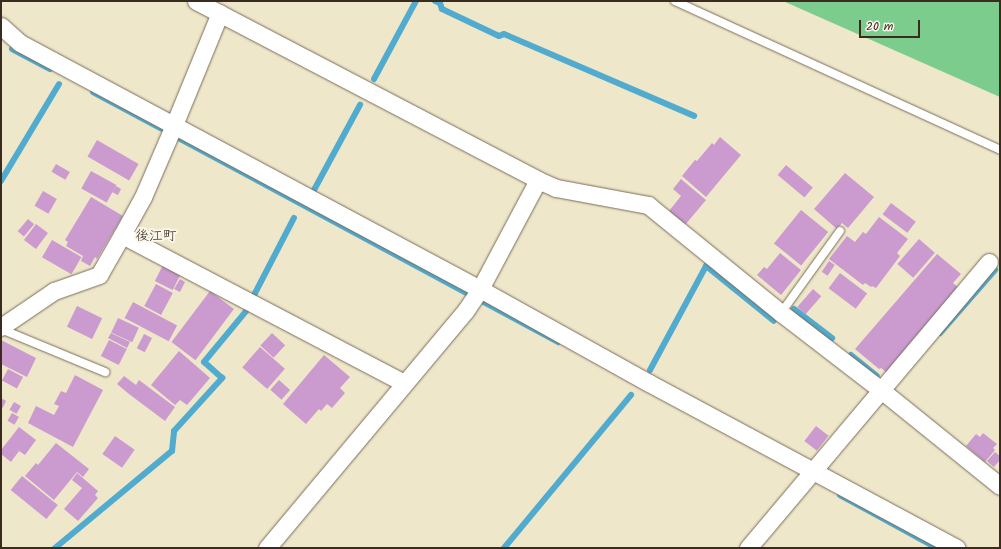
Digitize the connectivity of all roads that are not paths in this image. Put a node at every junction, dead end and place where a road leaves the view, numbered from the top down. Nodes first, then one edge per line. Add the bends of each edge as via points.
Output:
1 (196, 1) edge
2 (674, 1) edge
3 (220, 13) junction
4 (1, 26) edge
5 (174, 125) junction
6 (1000, 150) edge
7 (538, 180) junction
8 (840, 231) dead end
9 (122, 235) junction
10 (989, 262) dead end
11 (480, 289) junction
12 (781, 313) junction
13 (1, 328) edge
14 (106, 372) dead end
15 (404, 383) junction
16 (881, 390) junction
17 (814, 471) junction
18 (1000, 486) edge
19 (267, 548) edge
20 (748, 548) edge
21 (957, 548) edge

1 - 3 street
2 - 6 lane
3 - 5 street
3 - 7 street
4 - 5 street via 20,43
5 - 9 street via 143,197
5 - 11 street
7 - 11 street
7 - 12 street via 556,188 648,205
8 - 12 lane
9 - 13 street via 99,275 54,291
9 - 15 street
10 - 16 street
11 - 15 street via 466,310
11 - 17 street
12 - 16 street
13 - 14 lane
15 - 19 street
16 - 17 street
16 - 18 street
17 - 20 street
17 - 21 street

